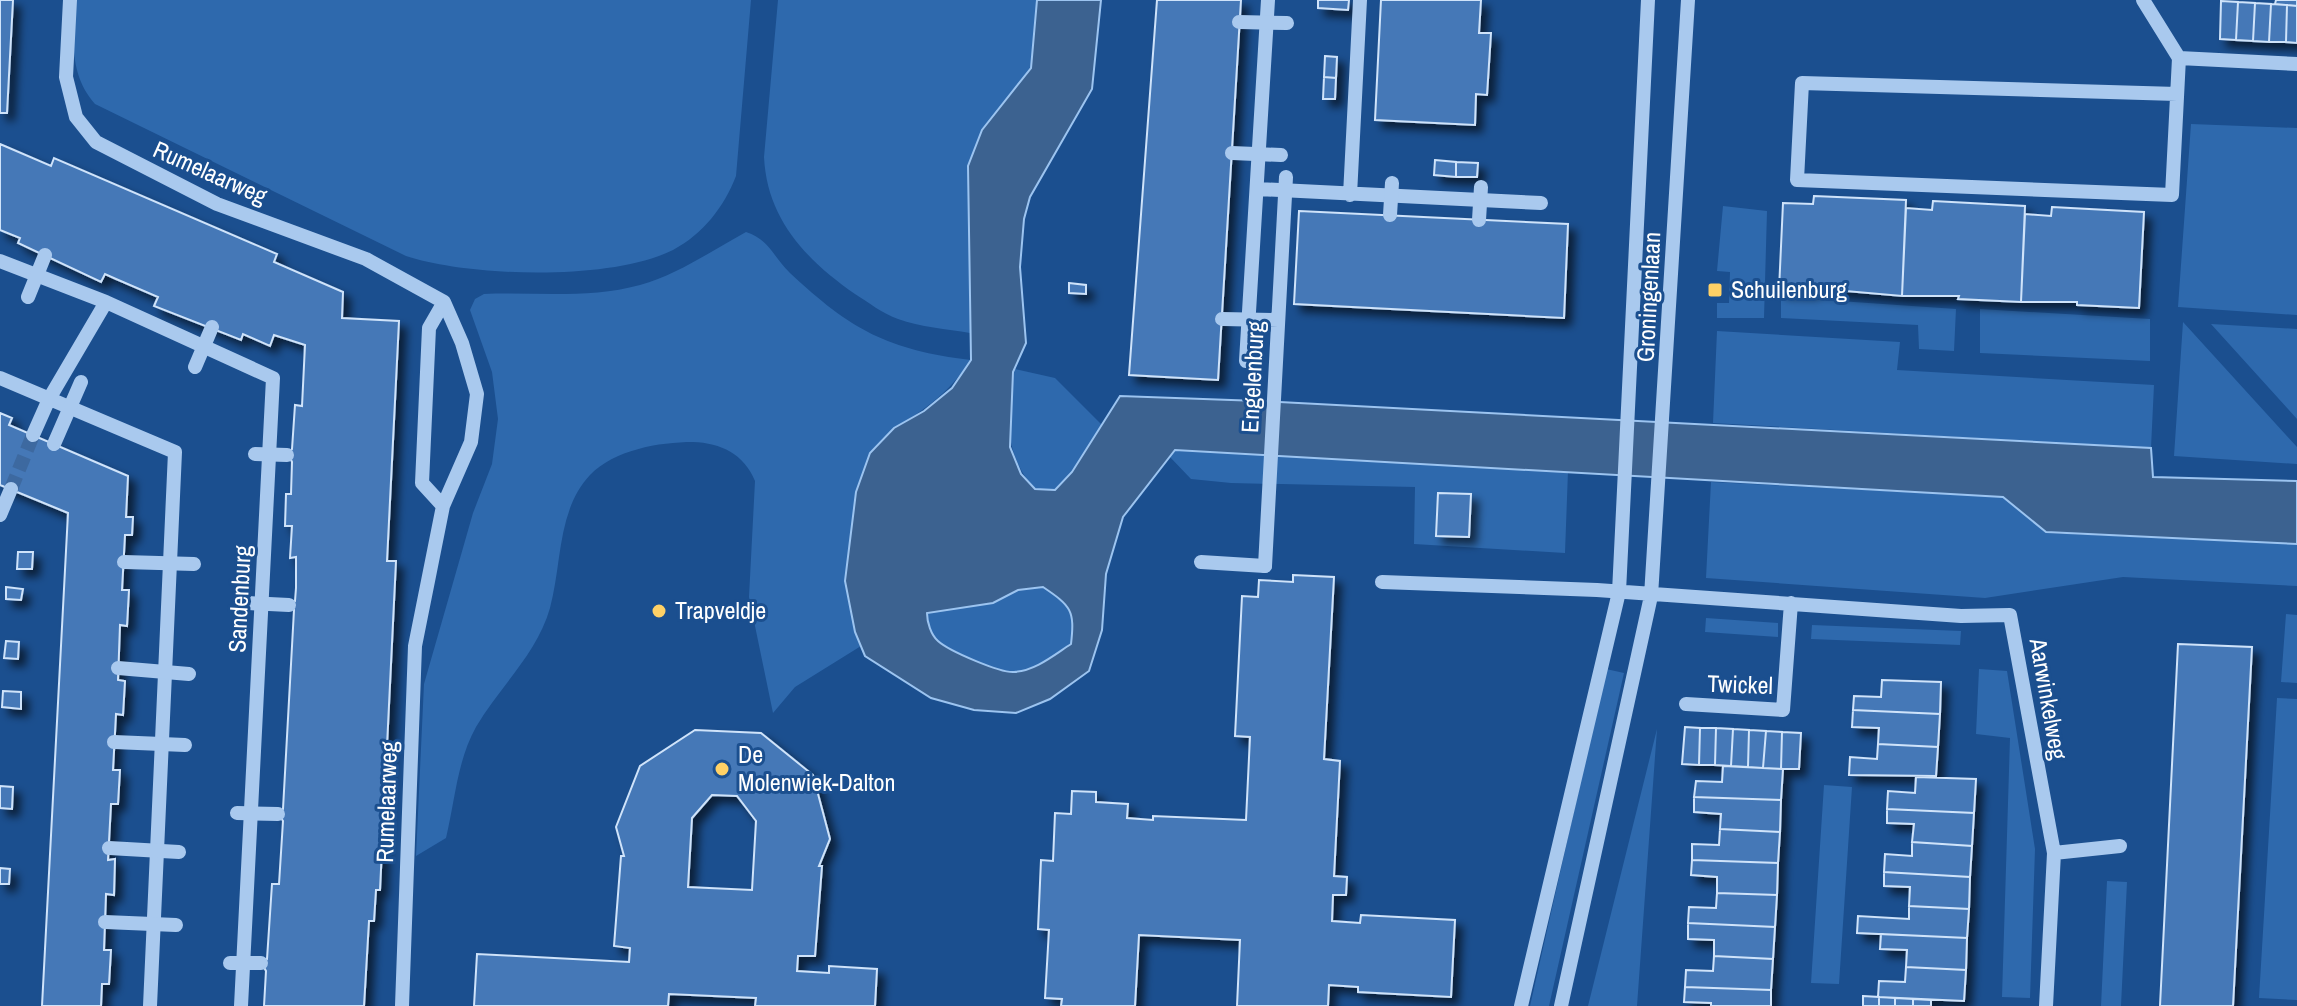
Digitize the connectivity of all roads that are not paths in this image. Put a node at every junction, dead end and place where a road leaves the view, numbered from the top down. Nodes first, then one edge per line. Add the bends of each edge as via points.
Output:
1 (70, 0) edge
2 (1268, 0) edge
3 (1360, 0) edge
4 (1648, 0) edge
5 (1688, 0) edge
6 (2143, 0) edge
7 (1239, 22) dead end
8 (1287, 23) dead end
9 (2179, 58) junction
10 (2297, 64) edge
11 (2177, 94) junction
12 (1232, 153) dead end
13 (1281, 155) dead end
14 (1286, 177) dead end
15 (1392, 183) dead end
16 (1481, 187) dead end
17 (1258, 189) junction
18 (1350, 195) junction
19 (1541, 203) dead end
20 (1390, 215) dead end
21 (1479, 220) dead end
22 (45, 255) dead end
23 (0, 261) edge
24 (28, 297) dead end
25 (106, 302) junction
26 (444, 302) junction
27 (1222, 319) dead end
28 (1278, 320) junction
29 (212, 327) dead end
30 (1246, 361) dead end
31 (195, 367) dead end
32 (0, 378) edge
33 (81, 382) dead end
34 (49, 399) junction
35 (33, 435) tunnel mouth
36 (54, 444) dead end
37 (255, 454) dead end
38 (287, 455) dead end
39 (11, 489) tunnel mouth
40 (443, 506) junction
41 (0, 515) edge
42 (124, 562) dead end
43 (1201, 562) dead end
44 (194, 564) dead end
45 (1382, 582) dead end
46 (1619, 592) junction
47 (1651, 596) junction
48 (248, 603) dead end
49 (1791, 603) junction
50 (289, 605) dead end
51 (118, 668) dead end
52 (189, 674) dead end
53 (1686, 704) dead end
54 (114, 742) dead end
55 (185, 745) dead end
56 (237, 813) dead end
57 (278, 814) dead end
58 (2120, 846) dead end
59 (109, 848) dead end
60 (179, 852) dead end
61 (2054, 853) junction
62 (105, 922) dead end
63 (176, 925) dead end
64 (230, 963) dead end
65 (261, 963) dead end
66 (150, 1006) edge
67 (241, 1006) edge
68 (402, 1006) edge
69 (1521, 1006) edge
70 (1561, 1006) edge
71 (2046, 1006) edge

1 - 26 street, Rumelaarweg via 66,77 76,117 96,142 217,204 366,259
2 - 17 street, Engelenburg
3 - 18 street
4 - 46 street, Groningenlaan
5 - 47 street, Groningenlaan
6 - 9 street
7 - 8 street, bridge
9 - 10 street
9 - 11 street
11 - 11 street via 1802,83 1797,180 2172,195
12 - 13 street, bridge
14 - 28 street, Engelenburg, bridge
15 - 20 street, bridge
16 - 21 street, bridge
17 - 18 street
17 - 30 street, Engelenburg
18 - 19 street
22 - 24 street, bridge
23 - 25 street, Sandenburg
25 - 34 street
25 - 67 street, Sandenburg via 273,378
26 - 40 street, Rumelaarweg via 477,394 471,442
26 - 40 street via 429,328 422,483
27 - 28 street, bridge
28 - 43 street, Engelenburg, bridge via 1265,566
29 - 31 street, bridge
32 - 34 street
33 - 36 street, bridge
34 - 35 street
34 - 66 street via 175,452
37 - 38 street, bridge
39 - 41 street
40 - 68 street, Rumelaarweg via 415,646
42 - 44 street, bridge
45 - 46 street
46 - 47 street
46 - 69 street, Groningenlaan
47 - 49 street, Aarwinkelweg
47 - 70 street, Groningenlaan
48 - 50 street, bridge
49 - 53 street, Twickel via 1783,710
49 - 61 street, Aarwinkelweg via 2010,615
51 - 52 street, bridge
54 - 55 street, bridge
56 - 57 street, bridge
58 - 61 street
59 - 60 street, bridge
61 - 71 street, Aarwinkelweg
62 - 63 street, bridge
64 - 65 street, bridge

